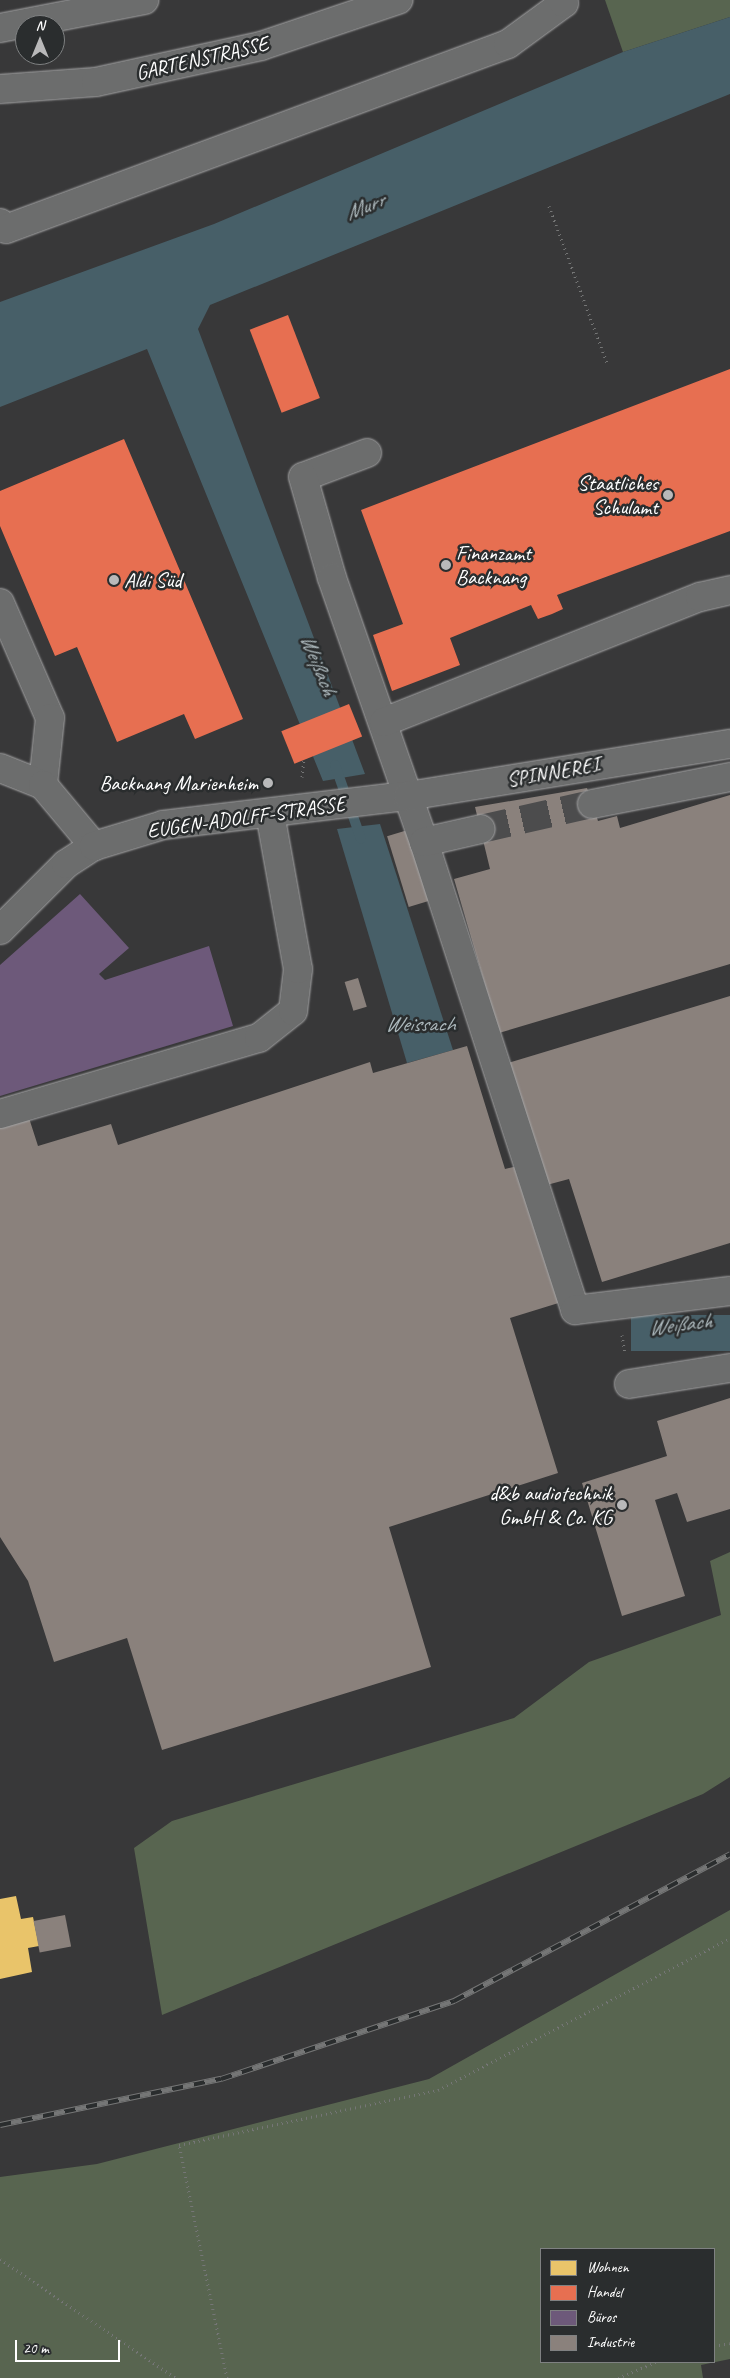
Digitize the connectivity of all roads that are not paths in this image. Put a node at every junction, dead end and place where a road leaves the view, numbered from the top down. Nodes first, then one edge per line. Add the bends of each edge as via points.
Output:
1 (144, 0) edge
2 (398, 0) edge
3 (562, 0) edge
4 (0, 28) edge
5 (0, 89) edge
6 (0, 223) edge
7 (367, 453) dead end
8 (730, 590) edge
9 (0, 602) edge
10 (384, 722) junction
11 (730, 744) edge
12 (0, 768) edge
13 (730, 777) edge
14 (43, 785) junction
15 (408, 796) junction
16 (377, 800) joint
17 (592, 804) tunnel mouth
18 (270, 814) junction
19 (481, 829) tunnel mouth
20 (424, 842) junction
21 (94, 846) junction
22 (0, 930) edge
23 (0, 1114) edge
24 (730, 1291) edge
25 (730, 1368) edge
26 (629, 1384) dead end

1 - 4 street
2 - 5 street, GARTENSTRASSE via 261,46 96,82
3 - 6 street via 564,4 508,44 6,229
7 - 10 street via 303,477 332,578
8 - 10 street via 700,596
9 - 14 street via 50,718
10 - 15 street
11 - 15 street, SPINNEREI
12 - 14 street
13 - 17 street
14 - 21 street
15 - 16 street, SPINNEREI
15 - 20 street
16 - 18 street, EUGEN-ADOLFF-STRASSE
18 - 21 street, EUGEN-ADOLFF-STRASSE via 163,825
18 - 23 street via 298,969 293,1011 259,1038
19 - 20 street
20 - 24 street via 575,1310
21 - 22 street, EUGEN-ADOLFF-STRASSE via 66,864
25 - 26 street

